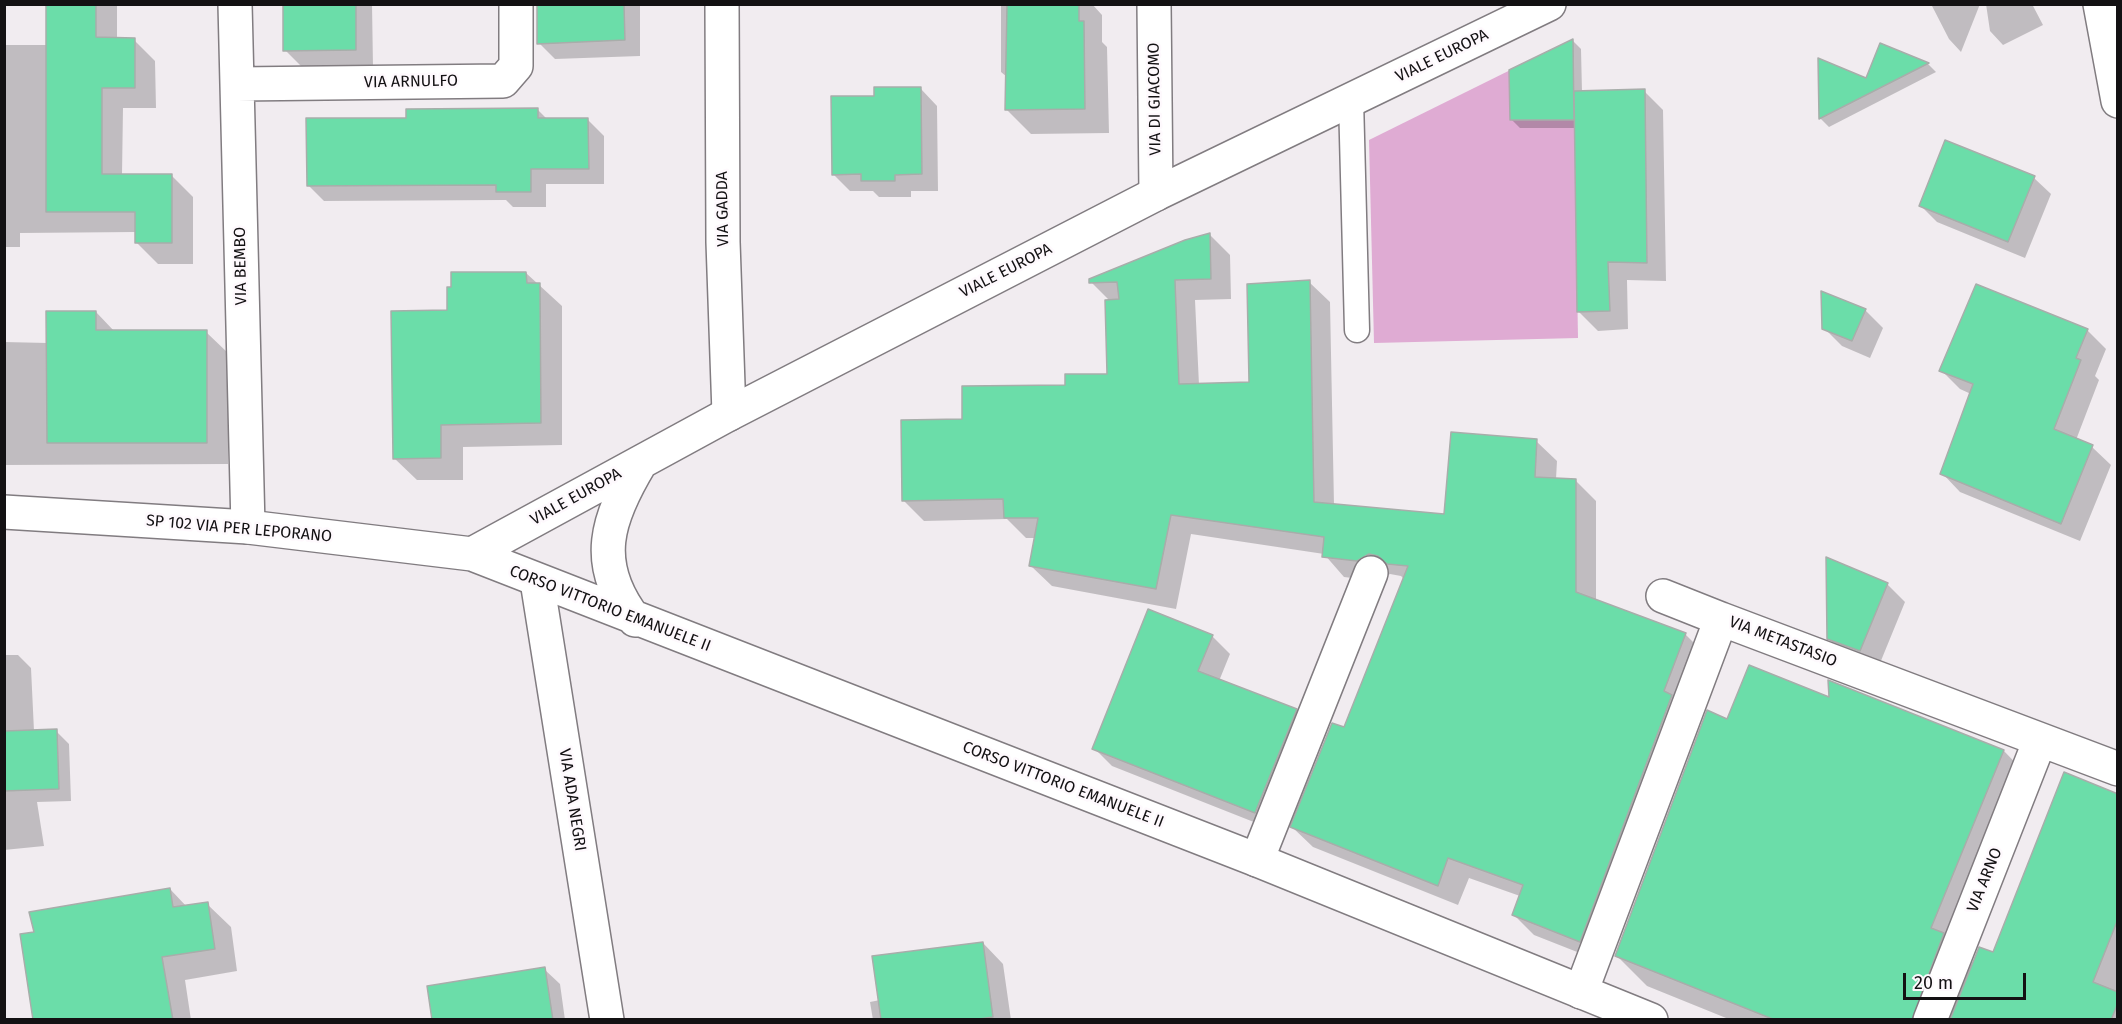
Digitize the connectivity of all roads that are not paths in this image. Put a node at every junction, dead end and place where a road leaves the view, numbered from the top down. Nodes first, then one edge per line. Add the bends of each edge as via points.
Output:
1 (235, 4) edge
2 (516, 4) edge
3 (722, 4) edge
4 (1154, 4) edge
5 (1549, 4) edge
6 (2100, 4) edge
7 (2113, 49) edge
8 (237, 84) junction
9 (1352, 99) junction
10 (2118, 101) edge
11 (1156, 194) junction
12 (1358, 330) dead end
13 (729, 414) junction
14 (642, 461) junction
15 (4, 512) edge
16 (248, 527) junction
17 (472, 554) junction
18 (1371, 573) dead end
19 (537, 581) junction
20 (1663, 596) dead end
21 (1721, 619) junction
22 (635, 620) junction
23 (2040, 740) junction
24 (2118, 769) edge
25 (1257, 860) junction
26 (1581, 992) junction
27 (607, 1020) edge
28 (1651, 1020) edge
29 (1930, 1020) edge

1 - 8 street, VIA BEMBO
2 - 8 street, VIA ARNULFO via 516,66 503,81
3 - 13 street, VIA GADDA via 723,242
4 - 11 street, VIA DI GIACOMO
5 - 9 street, VIALE EUROPA
6 - 7 street
7 - 10 street
8 - 16 street, VIA BEMBO
9 - 11 street, VIALE EUROPA
9 - 12 lane
11 - 13 street, VIALE EUROPA
13 - 14 street, VIALE EUROPA
14 - 17 street, VIALE EUROPA
14 - 22 street via 616,505 608,539 608,558 616,589
15 - 16 street, SP 102 VIA PER LEPORANO
16 - 17 street, SP 102 VIA PER LEPORANO
17 - 19 street, CORSO VITTORIO EMANUELE II
18 - 25 street
19 - 22 street, CORSO VITTORIO EMANUELE II
19 - 27 street, VIA ADA NEGRI
20 - 21 street
21 - 23 street, VIA METASTASIO
21 - 26 street, VIA METASTASIO
22 - 25 street, CORSO VITTORIO EMANUELE II
23 - 24 street, VIA METASTASIO
23 - 29 street, VIA ARNO
25 - 26 street, CORSO VITTORIO EMANUELE II
26 - 28 street, CORSO VITTORIO EMANUELE II

